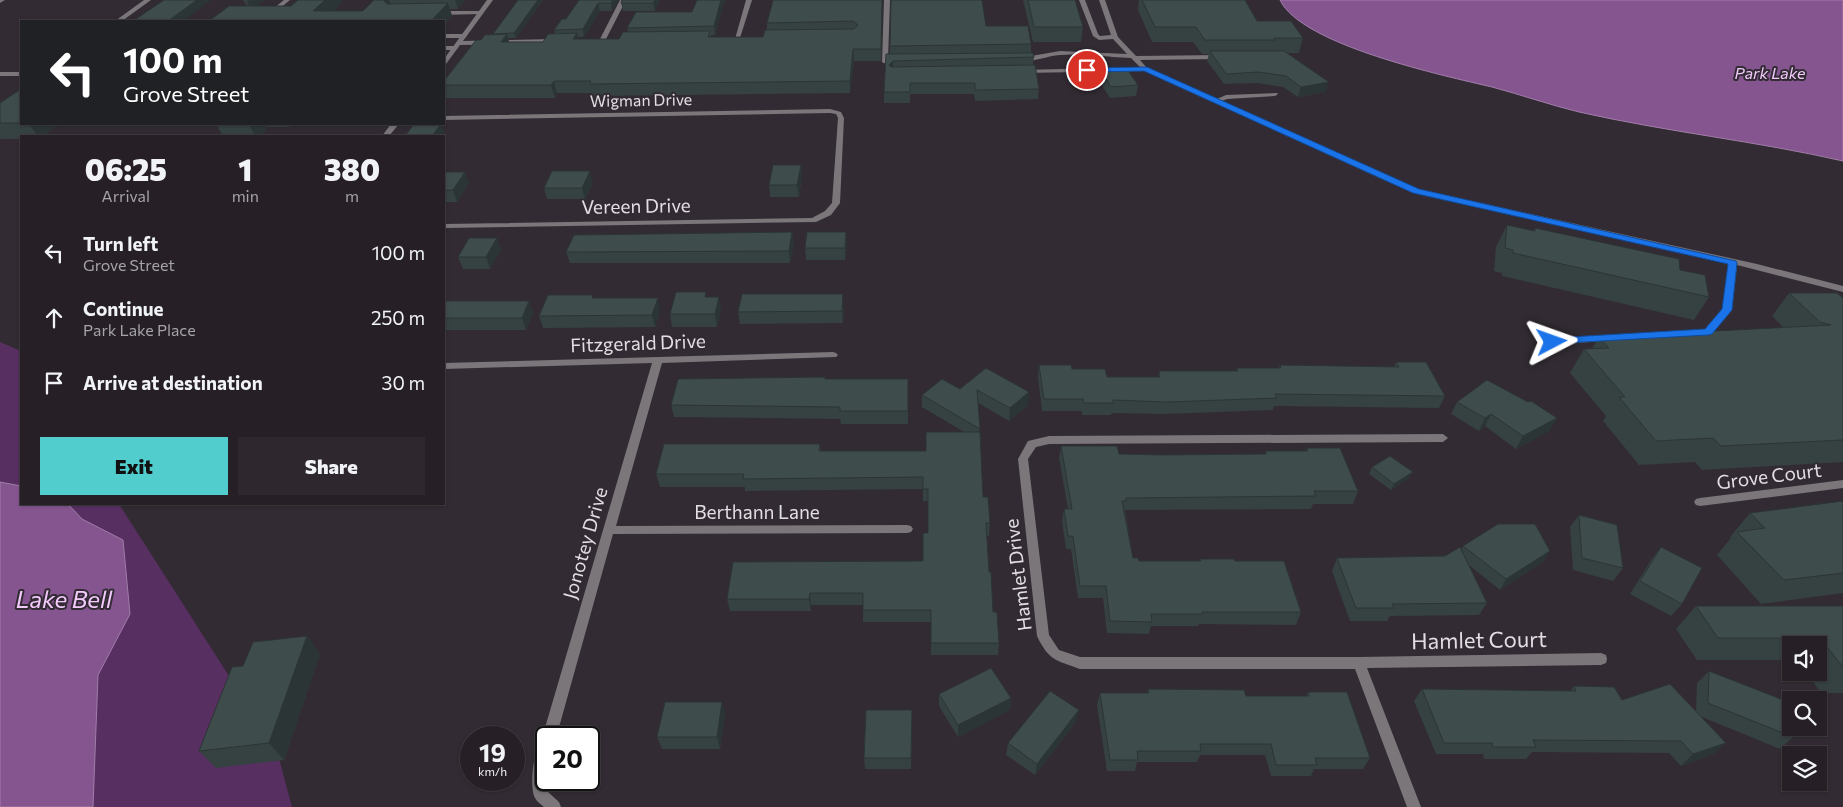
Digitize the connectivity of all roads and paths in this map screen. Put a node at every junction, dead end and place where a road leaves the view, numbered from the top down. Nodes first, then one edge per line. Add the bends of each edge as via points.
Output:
1 (148, 0) edge
2 (287, 0) edge
3 (490, 0) edge
4 (623, 0) edge
5 (749, 0) edge
6 (887, 0) edge
7 (1082, 0) edge
8 (1102, 0) edge
9 (276, 9) edge
10 (431, 13) edge
11 (480, 13) junction
12 (119, 20) edge
13 (445, 36) edge
14 (464, 36) junction
15 (1114, 37) junction
16 (728, 38) edge
17 (737, 38) junction
18 (747, 38) edge
19 (611, 40) edge
20 (564, 41) edge
21 (592, 41) edge
22 (602, 41) junction
23 (457, 45) junction
24 (445, 48) edge
25 (1133, 57) junction
26 (1224, 57) edge
27 (1012, 60) edge
28 (445, 62) edge
29 (905, 62) edge
30 (1145, 69) junction
31 (1019, 72) edge
32 (0, 74) edge
33 (20, 74) edge
34 (1275, 94) dead end
35 (1217, 101) junction
36 (445, 118) edge
37 (394, 125) edge
38 (386, 135) edge
39 (828, 213) joint
40 (445, 226) edge
41 (1733, 263) junction
42 (1843, 289) edge
43 (1689, 333) edge
44 (1620, 337) edge
45 (1552, 342) dead end
46 (833, 355) dead end
47 (658, 360) junction
48 (445, 366) edge
49 (1443, 438) dead end
50 (1843, 484) edge
51 (1700, 502) dead end
52 (907, 529) dead end
53 (608, 530) junction
54 (1601, 660) dead end
55 (1359, 663) junction
56 (552, 726) edge
57 (541, 791) edge
58 (554, 807) edge
59 (1414, 807) edge

1 - 12 street
2 - 9 street
3 - 11 street
4 - 22 street
5 - 17 street
6 - 29 street via 885,62
7 - 15 street via 1095,35 1099,38
8 - 15 street
10 - 11 street
11 - 14 street
13 - 14 street
14 - 23 street
15 - 25 street
16 - 17 street
17 - 18 street
19 - 22 street
20 - 23 street
21 - 22 street
23 - 24 street
23 - 28 street
25 - 26 street
25 - 27 street via 1051,54 1032,60
25 - 30 street
30 - 31 street
30 - 35 street
32 - 33 street
34 - 35 street via 1226,97
35 - 41 street via 1416,191
36 - 39 street, Wigman Drive via 830,110 839,113 841,118 836,203
37 - 38 street
39 - 40 street, Vereen Drive via 813,220
41 - 42 street
41 - 43 street via 1727,310 1708,332
44 - 45 street
46 - 47 street, Fitzgerald Drive
47 - 48 street, Fitzgerald Drive
47 - 53 street, Jonotey Drive
49 - 55 street, Hamlet Drive via 1048,440 1032,444 1023,459 1043,636 1055,654 1080,663
50 - 51 street, Grove Court
52 - 53 street, Berthann Lane
53 - 56 street, Jonotey Drive
54 - 55 street, Hamlet Court
55 - 59 street
57 - 58 street

